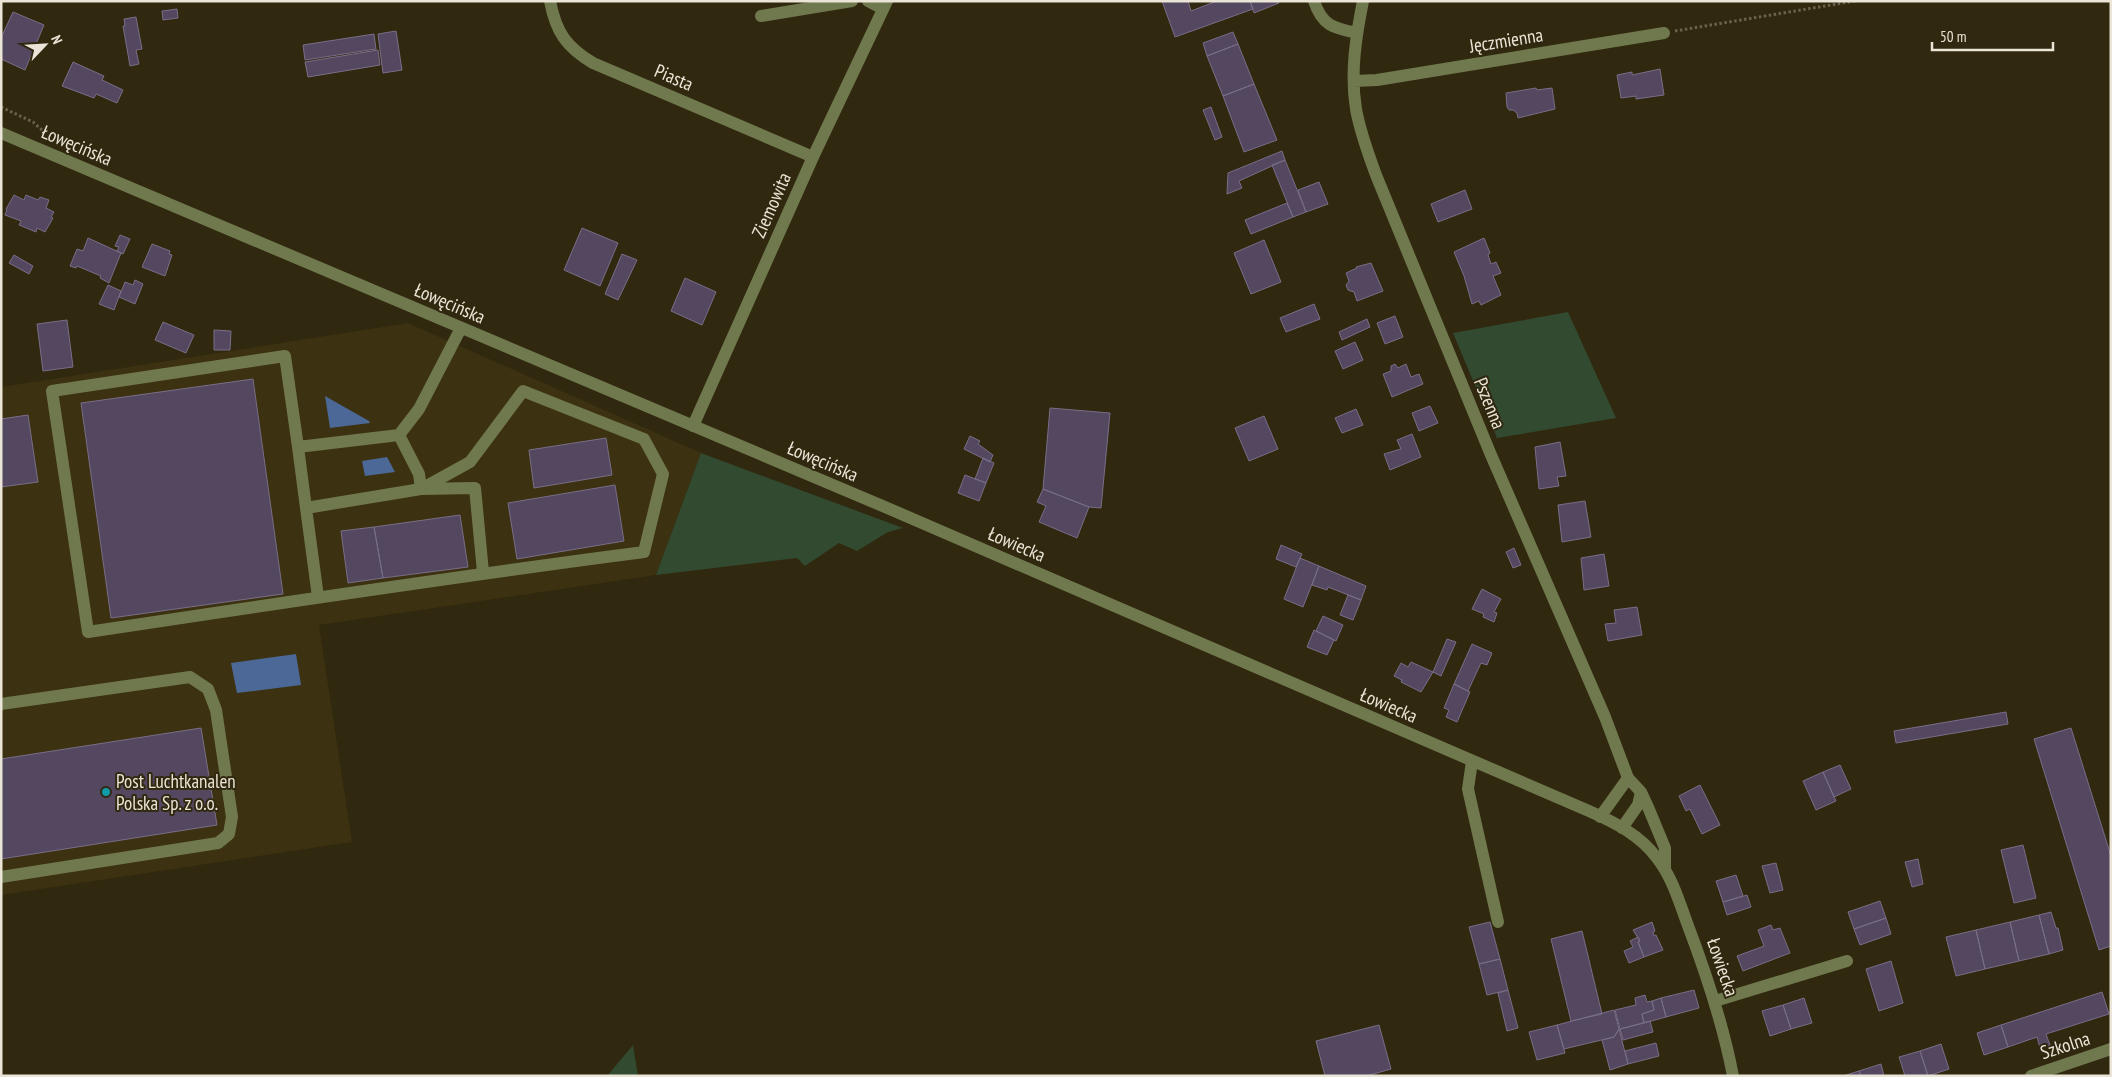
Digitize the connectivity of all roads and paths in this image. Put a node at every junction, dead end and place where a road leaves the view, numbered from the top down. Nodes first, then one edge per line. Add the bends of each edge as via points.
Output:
1 (550, 1) edge
2 (852, 1) edge
3 (868, 1) edge
4 (1314, 1) edge
5 (1362, 1) edge
6 (1855, 1) edge
7 (885, 5) edge
8 (761, 16) dead end
9 (1357, 33) junction
10 (1664, 33) joint
11 (1354, 81) junction
12 (1, 133) edge
13 (813, 157) junction
14 (461, 328) junction
15 (693, 426) junction
16 (399, 435) junction
17 (298, 447) junction
18 (421, 489) junction
19 (884, 507) joint
20 (306, 508) junction
21 (483, 572) junction
22 (318, 597) junction
23 (1, 704) edge
24 (1472, 761) junction
25 (1628, 778) junction
26 (1641, 792) junction
27 (1600, 817) junction
28 (1622, 828) junction
29 (1665, 870) junction
30 (1, 877) edge
31 (1498, 922) dead end
32 (1847, 961) dead end
33 (1715, 1001) junction
34 (2111, 1049) edge
35 (1733, 1076) edge
36 (2031, 1076) edge

1 - 13 street, Piasta via 554,21 577,54
2 - 8 street
3 - 7 street
4 - 9 street via 1324,22
5 - 9 street, Pszenna
6 - 10 path
7 - 13 street, Ziemowita
9 - 11 street, Pszenna
10 - 11 street, Jęczmienna via 1377,80
11 - 25 street, Pszenna via 1360,127 1376,175
12 - 14 street, Łowęcińska
13 - 15 street, Ziemowita
14 - 15 street, Łowęcińska
14 - 16 street via 419,409
15 - 19 street, Łowęcińska
16 - 17 street
16 - 18 street via 419,474
17 - 20 street
17 - 22 street via 285,356 52,391 88,632
18 - 20 street
18 - 21 street via 475,488
18 - 21 street via 470,462 523,391 644,439 663,474 644,552
19 - 24 street, Łowiecka
20 - 22 street
21 - 22 street
23 - 30 street via 190,677 208,689 216,710 232,817 229,834 218,843
24 - 27 street, Łowiecka
24 - 31 street via 1468,789
25 - 26 street, Pszenna
25 - 27 street
26 - 28 street via 1638,805
26 - 29 street, Pszenna via 1665,848
27 - 28 street, Łowiecka
28 - 29 street, Łowiecka via 1647,847
29 - 33 street, Łowiecka
32 - 33 street
33 - 35 street, Łowiecka
34 - 36 street, Szkolna

